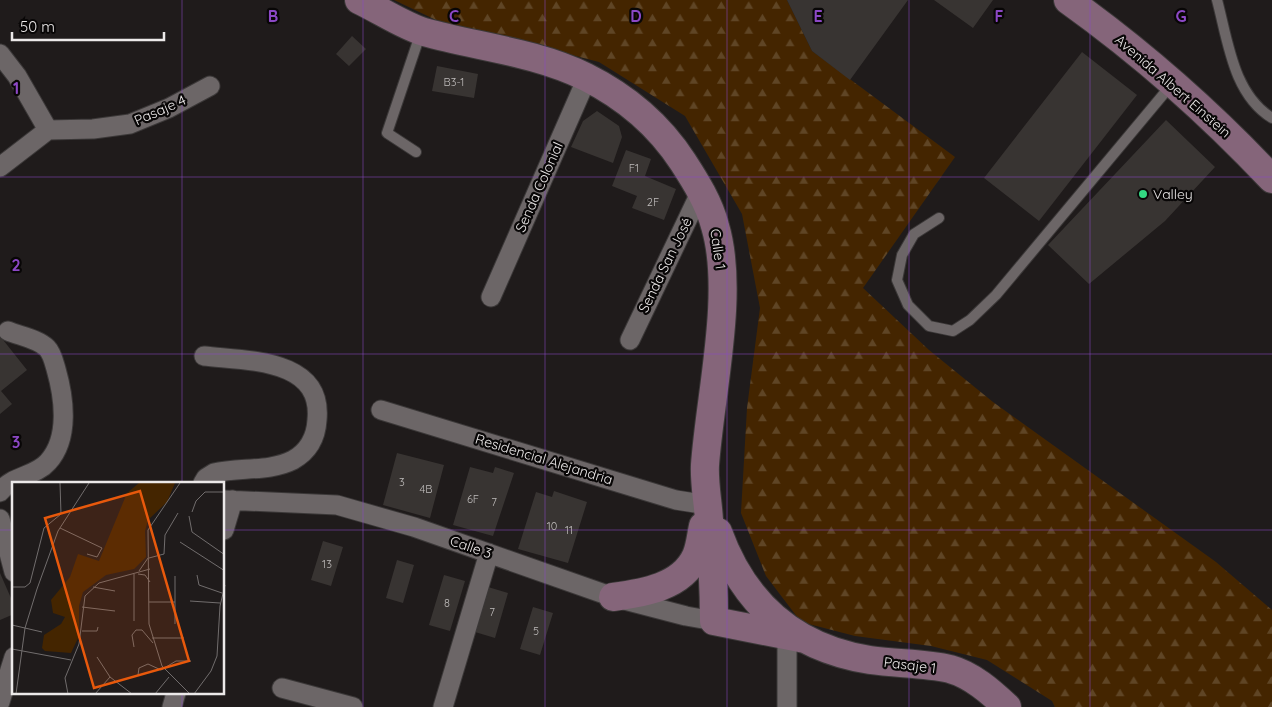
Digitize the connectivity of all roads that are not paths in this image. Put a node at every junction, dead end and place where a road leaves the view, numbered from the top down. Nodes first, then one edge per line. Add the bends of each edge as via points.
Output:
1 (359, 0) edge
2 (1068, 0) edge
3 (1217, 0) edge
4 (422, 31) junction
5 (0, 54) edge
6 (587, 78) junction
7 (1173, 83) junction
8 (210, 86) dead end
9 (1272, 118) edge
10 (48, 130) junction
11 (416, 152) dead end
12 (0, 167) edge
13 (1272, 179) edge
14 (701, 191) junction
15 (939, 218) dead end
16 (491, 297) dead end
17 (8, 331) dead end
18 (630, 340) dead end
19 (204, 356) dead end
20 (381, 410) dead end
21 (204, 482) edge
22 (0, 492) edge
23 (228, 500) edge
24 (708, 505) junction
25 (12, 514) edge
26 (0, 519) edge
27 (225, 522) edge
28 (489, 553) junction
29 (12, 564) edge
30 (613, 597) junction
31 (714, 621) junction
32 (796, 638) junction
33 (12, 663) edge
34 (282, 688) dead end
35 (176, 694) edge
36 (0, 702) edge
37 (172, 707) edge
38 (353, 707) edge
39 (443, 707) edge
40 (787, 707) edge
41 (1007, 707) edge

1 - 4 street, Calle 1
2 - 7 street, Avenida Albert Einstein
3 - 9 lane via 1243,88 1259,110
4 - 6 street, Calle 1 via 551,62
4 - 11 lane via 387,133
5 - 10 street via 17,76
6 - 14 street, Calle 1 via 633,106 655,125
6 - 16 street, Senda Colonial
7 - 13 street, Avenida Albert Einstein
7 - 15 lane via 996,295 953,331 929,326 908,305 897,280 902,255 914,234
8 - 10 street, Pasaje 4 via 170,108 130,124
10 - 12 street
14 - 18 street, Senda San José
14 - 24 street, Calle 1 via 719,244 722,291 705,468
17 - 22 street via 41,343 49,350 62,388 64,421 50,461 33,472 12,479
19 - 21 street via 289,369 304,377 312,389 318,409 316,430 308,448 294,459 278,466 214,473
20 - 24 street, Residencial Alejandria via 676,500
23 - 27 street
23 - 28 street, Calle 3 via 337,505
24 - 30 street via 696,556 681,576 646,593
24 - 31 street, Calle 1
24 - 32 street via 727,558 740,582
25 - 26 street
26 - 29 street
28 - 30 street, Calle 3
28 - 39 street
30 - 31 street, Calle 3
31 - 32 street
32 - 40 street
32 - 41 street, Pasaje 1 via 870,660 951,670 984,687
33 - 36 street
34 - 38 street
35 - 37 street

